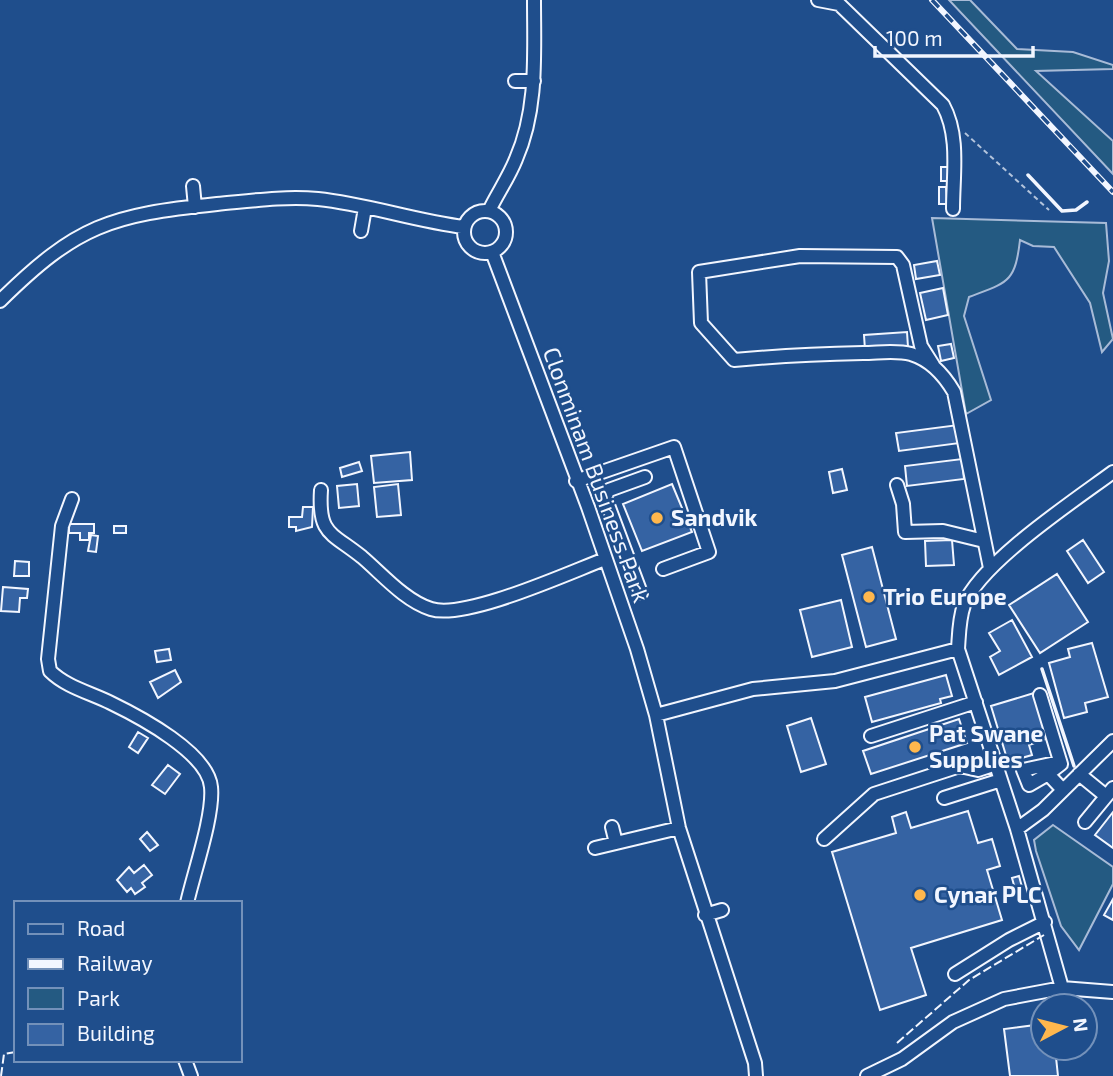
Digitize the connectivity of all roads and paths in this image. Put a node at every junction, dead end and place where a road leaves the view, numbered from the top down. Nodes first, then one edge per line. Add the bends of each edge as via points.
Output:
1 (534, 0) edge
2 (818, 0) edge
3 (514, 81) dead end
4 (534, 81) junction
5 (951, 120) junction
6 (193, 186) dead end
7 (195, 206) junction
8 (365, 208) junction
9 (953, 209) dead end
10 (1049, 210) dead end
11 (489, 211) junction
12 (464, 227) junction
13 (361, 231) dead end
14 (492, 251) junction
15 (0, 302) edge
16 (933, 365) junction
17 (632, 462) junction
18 (1113, 472) edge
19 (576, 481) junction
20 (897, 485) dead end
21 (321, 490) dead end
22 (72, 499) dead end
23 (984, 541) junction
24 (605, 559) junction
25 (663, 569) dead end
26 (990, 569) junction
27 (642, 593) dead end
28 (958, 649) junction
29 (1040, 695) dead end
30 (976, 702) junction
31 (656, 715) junction
32 (871, 736) dead end
33 (1113, 741) edge
34 (1060, 761) junction
35 (996, 764) junction
36 (1048, 774) junction
37 (1079, 774) junction
38 (1001, 780) junction
39 (1063, 790) junction
40 (1110, 792) edge
41 (943, 798) dead end
42 (1085, 822) dead end
43 (612, 827) dead end
44 (679, 828) junction
45 (1017, 829) junction
46 (824, 839) dead end
47 (616, 843) junction
48 (594, 848) dead end
49 (188, 901) edge
50 (722, 910) dead end
51 (705, 915) junction
52 (1045, 922) junction
53 (954, 974) dead end
54 (1062, 988) junction
55 (1113, 992) edge
56 (755, 1069) edge
57 (764, 1076) edge
58 (867, 1076) edge

1 - 4 street
2 - 5 street via 839,5 943,105
3 - 4 street
4 - 11 street via 516,160
5 - 9 street
5 - 10 path
6 - 7 street
7 - 8 street via 298,198
7 - 15 street via 144,212 103,224 58,249
8 - 12 street
8 - 13 street
11 - 12 street via 471,216
11 - 14 street via 500,218 505,230 502,243
12 - 14 street via 473,249
14 - 19 street, Clonminam Business Park
16 - 16 street via 911,354 894,353 734,360 701,323 699,272 800,256 897,257 903,265 921,346
16 - 23 street via 954,392
17 - 19 street
17 - 25 street via 674,447 709,552
17 - 27 street via 642,478 609,490 605,497
18 - 26 street
19 - 24 street, Clonminam Business Park
20 - 23 street via 905,532 943,531
21 - 24 street via 319,513 327,532 431,610 471,607
22 - 49 street via 62,526 50,671 59,680 136,716 205,768 212,789 211,807
23 - 26 street
24 - 31 street, Clonminam Business Park
26 - 28 street via 964,605
28 - 30 street
28 - 31 street via 835,681 753,690
29 - 34 street
30 - 32 street
30 - 35 street
31 - 44 street, Clonminam Business Park
33 - 37 street
34 - 36 street
34 - 36 street via 1023,770 1029,785
35 - 38 street
35 - 46 street via 978,769 960,766 874,794
36 - 39 street
37 - 39 street
37 - 40 street
38 - 41 street
38 - 45 street
39 - 45 street
40 - 42 street
43 - 47 street
44 - 47 street
44 - 51 street, Clonminam Business Park
45 - 52 street
47 - 48 street
50 - 51 street
51 - 56 street, Clonminam Business Park
52 - 53 street
52 - 54 street
54 - 55 street
54 - 58 street via 986,1006
56 - 57 street, Clonminam Business Park

